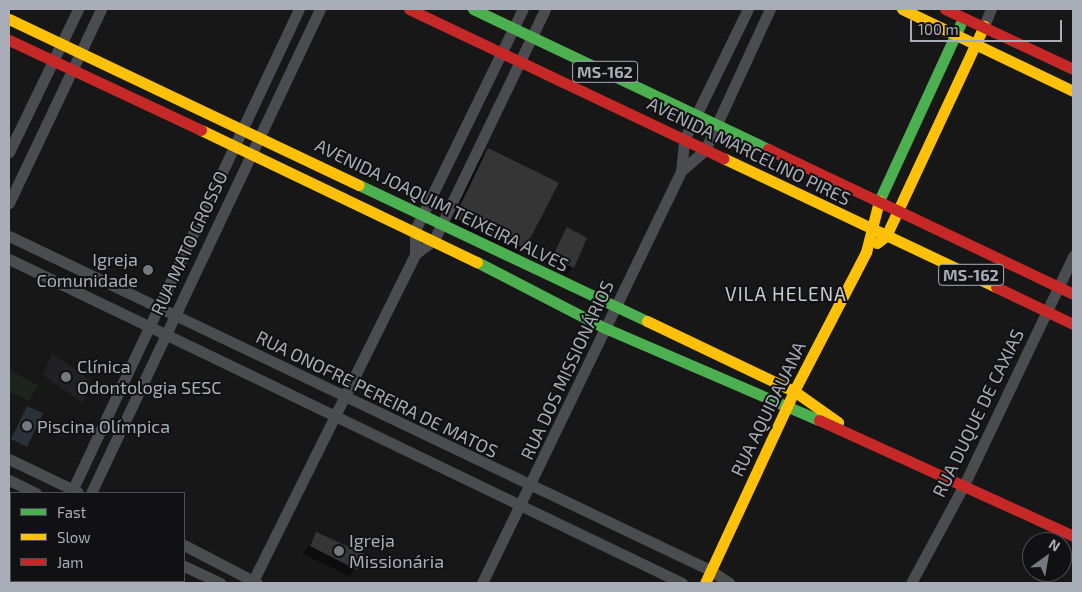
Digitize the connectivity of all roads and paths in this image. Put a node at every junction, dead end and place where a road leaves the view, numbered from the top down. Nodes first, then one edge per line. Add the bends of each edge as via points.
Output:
1 (78, 9) edge
2 (101, 9) edge
3 (299, 9) edge
4 (320, 9) edge
5 (409, 9) edge
6 (473, 9) edge
7 (523, 9) edge
8 (544, 9) edge
9 (748, 9) edge
10 (770, 9) edge
11 (902, 9) edge
12 (945, 9) edge
13 (991, 9) edge
14 (965, 13) edge
15 (9, 19) edge
16 (984, 26) junction
17 (514, 28) junction
18 (955, 34) junction
19 (532, 37) junction
20 (9, 40) edge
21 (62, 44) junction
22 (974, 44) junction
23 (81, 52) junction
24 (503, 53) junction
25 (53, 61) junction
26 (520, 61) junction
27 (1073, 69) edge
28 (72, 70) junction
29 (1073, 91) edge
30 (697, 116) junction
31 (916, 118) junction
32 (716, 125) junction
33 (240, 128) junction
34 (936, 128) junction
35 (258, 136) junction
36 (684, 140) junction
37 (232, 145) junction
38 (705, 150) junction
39 (9, 152) edge
40 (250, 153) junction
41 (681, 171) junction
42 (878, 202) junction
43 (9, 204) edge
44 (897, 211) junction
45 (422, 215) junction
46 (442, 224) junction
47 (868, 228) junction
48 (415, 230) junction
49 (9, 236) edge
50 (886, 236) junction
51 (434, 240) junction
52 (43, 252) junction
53 (866, 252) junction
54 (415, 254) junction
55 (1073, 256) edge
56 (9, 259) edge
57 (34, 271) junction
58 (1058, 288) junction
59 (1073, 294) edge
60 (157, 306) junction
61 (615, 308) junction
62 (1047, 312) junction
63 (174, 315) junction
64 (1073, 324) edge
65 (149, 325) junction
66 (605, 328) junction
67 (166, 334) junction
68 (794, 391) junction
69 (344, 397) junction
70 (786, 409) junction
71 (335, 415) junction
72 (854, 433) junction
73 (9, 460) edge
74 (9, 480) edge
75 (964, 485) junction
76 (532, 488) junction
77 (34, 492) edge
78 (74, 492) edge
79 (91, 492) edge
80 (523, 507) junction
81 (1073, 536) edge
82 (185, 546) edge
83 (185, 566) edge
84 (710, 570) junction
85 (254, 582) edge
86 (220, 583) edge
87 (482, 583) edge
88 (682, 583) edge
89 (705, 583) edge
90 (729, 583) edge
91 (911, 583) edge

1 - 21 street
2 - 23 street
3 - 33 street, RUA MATO GROSSO
4 - 35 street, RUA MATO GROSSO
5 - 24 main road, AVENIDA MARCELINO PIRES / MS-162
6 - 17 main road, AVENIDA MARCELINO PIRES / MS-162
7 - 17 street
8 - 19 street
9 - 30 street, RUA DOS MISSIONÁRIOS
10 - 32 street, RUA DOS MISSIONÁRIOS
11 - 18 main road
12 - 14 main road
13 - 16 street, RUA AQUIDAUANA
14 - 16 main road
14 - 18 main road, RUA AQUIDAUANA
15 - 21 main road, AVENIDA JOAQUIM TEIXEIRA ALVES
16 - 22 main road, RUA AQUIDAUANA
16 - 27 main road
17 - 19 main road, AVENIDA MARCELINO PIRES / MS-162
17 - 24 street
18 - 22 main road
18 - 31 main road, RUA AQUIDAUANA
19 - 26 street
19 - 30 main road, AVENIDA MARCELINO PIRES / MS-162
20 - 25 main road, AVENIDA JOAQUIM TEIXEIRA ALVES
21 - 23 main road, AVENIDA JOAQUIM TEIXEIRA ALVES
21 - 25 street
22 - 29 main road
22 - 34 main road, RUA AQUIDAUANA
23 - 28 street
23 - 33 main road, AVENIDA JOAQUIM TEIXEIRA ALVES
24 - 26 main road, AVENIDA MARCELINO PIRES / MS-162
24 - 45 street
25 - 28 main road, AVENIDA JOAQUIM TEIXEIRA ALVES
25 - 39 street
26 - 36 main road, AVENIDA MARCELINO PIRES / MS-162
26 - 46 street
28 - 37 main road, AVENIDA JOAQUIM TEIXEIRA ALVES
28 - 43 street
30 - 32 main road, AVENIDA MARCELINO PIRES / MS-162
30 - 36 street, RUA DOS MISSIONÁRIOS
31 - 34 main road
31 - 42 main road, RUA AQUIDAUANA
32 - 38 street, RUA DOS MISSIONÁRIOS
32 - 42 main road, AVENIDA MARCELINO PIRES / MS-162
33 - 35 main road, AVENIDA JOAQUIM TEIXEIRA ALVES
33 - 37 street, RUA MATO GROSSO
34 - 44 main road, RUA AQUIDAUANA
35 - 40 street, RUA MATO GROSSO
35 - 45 main road, AVENIDA JOAQUIM TEIXEIRA ALVES
36 - 38 main road, AVENIDA MARCELINO PIRES / MS-162
36 - 41 street, RUA DOS MISSIONÁRIOS
37 - 40 main road, AVENIDA JOAQUIM TEIXEIRA ALVES
37 - 60 street, RUA MATO GROSSO
38 - 41 street, RUA DOS MISSIONÁRIOS
38 - 47 main road, AVENIDA MARCELINO PIRES / MS-162
40 - 48 main road, AVENIDA JOAQUIM TEIXEIRA ALVES
40 - 63 street, RUA MATO GROSSO
41 - 61 street, RUA DOS MISSIONÁRIOS
42 - 44 main road, AVENIDA MARCELINO PIRES / MS-162
42 - 47 main road, RUA AQUIDAUANA
44 - 50 main road, RUA AQUIDAUANA
44 - 58 main road, AVENIDA MARCELINO PIRES / MS-162
45 - 46 main road, AVENIDA JOAQUIM TEIXEIRA ALVES
45 - 48 street
46 - 51 street
46 - 61 main road, AVENIDA JOAQUIM TEIXEIRA ALVES
47 - 50 main road, AVENIDA MARCELINO PIRES / MS-162
47 - 53 main road, RUA AQUIDAUANA
48 - 51 main road, AVENIDA JOAQUIM TEIXEIRA ALVES
48 - 54 street
49 - 52 street, RUA ONOFRE PEREIRA DE MATOS
50 - 53 main road, RUA AQUIDAUANA
50 - 62 main road, AVENIDA MARCELINO PIRES / MS-162
51 - 54 street
51 - 66 main road, AVENIDA JOAQUIM TEIXEIRA ALVES
52 - 57 street
52 - 60 street, RUA ONOFRE PEREIRA DE MATOS
53 - 68 main road, RUA AQUIDAUANA
54 - 69 street
55 - 58 street, RUA DUQUE DE CAXIAS
56 - 57 street
57 - 65 street
58 - 59 main road, AVENIDA MARCELINO PIRES / MS-162
58 - 62 street, RUA DUQUE DE CAXIAS
60 - 63 street, RUA ONOFRE PEREIRA DE MATOS
60 - 65 street, RUA MATO GROSSO
61 - 66 street, RUA DOS MISSIONÁRIOS
61 - 68 main road, AVENIDA JOAQUIM TEIXEIRA ALVES
62 - 64 main road, AVENIDA MARCELINO PIRES / MS-162
62 - 75 street, RUA DUQUE DE CAXIAS
63 - 67 street, RUA MATO GROSSO
63 - 69 street, RUA ONOFRE PEREIRA DE MATOS
65 - 67 street
65 - 78 street, RUA MATO GROSSO
66 - 70 main road, AVENIDA JOAQUIM TEIXEIRA ALVES
66 - 76 street, RUA DOS MISSIONÁRIOS
67 - 71 street
67 - 79 street, RUA MATO GROSSO
68 - 70 main road, RUA AQUIDAUANA
68 - 72 main road, AVENIDA JOAQUIM TEIXEIRA ALVES
69 - 71 street
69 - 76 street, RUA ONOFRE PEREIRA DE MATOS
70 - 72 main road, AVENIDA JOAQUIM TEIXEIRA ALVES
70 - 84 main road, RUA AQUIDAUANA
71 - 80 street
71 - 85 street
72 - 75 main road, AVENIDA JOAQUIM TEIXEIRA ALVES
73 - 78 street
74 - 77 street
75 - 81 main road, AVENIDA JOAQUIM TEIXEIRA ALVES
75 - 91 street, RUA DUQUE DE CAXIAS
76 - 80 street, RUA DOS MISSIONÁRIOS
76 - 84 street, RUA ONOFRE PEREIRA DE MATOS
80 - 87 street, RUA DOS MISSIONÁRIOS
80 - 88 street
82 - 85 street
83 - 86 street
84 - 89 main road, RUA AQUIDAUANA
84 - 90 street, RUA ONOFRE PEREIRA DE MATOS

